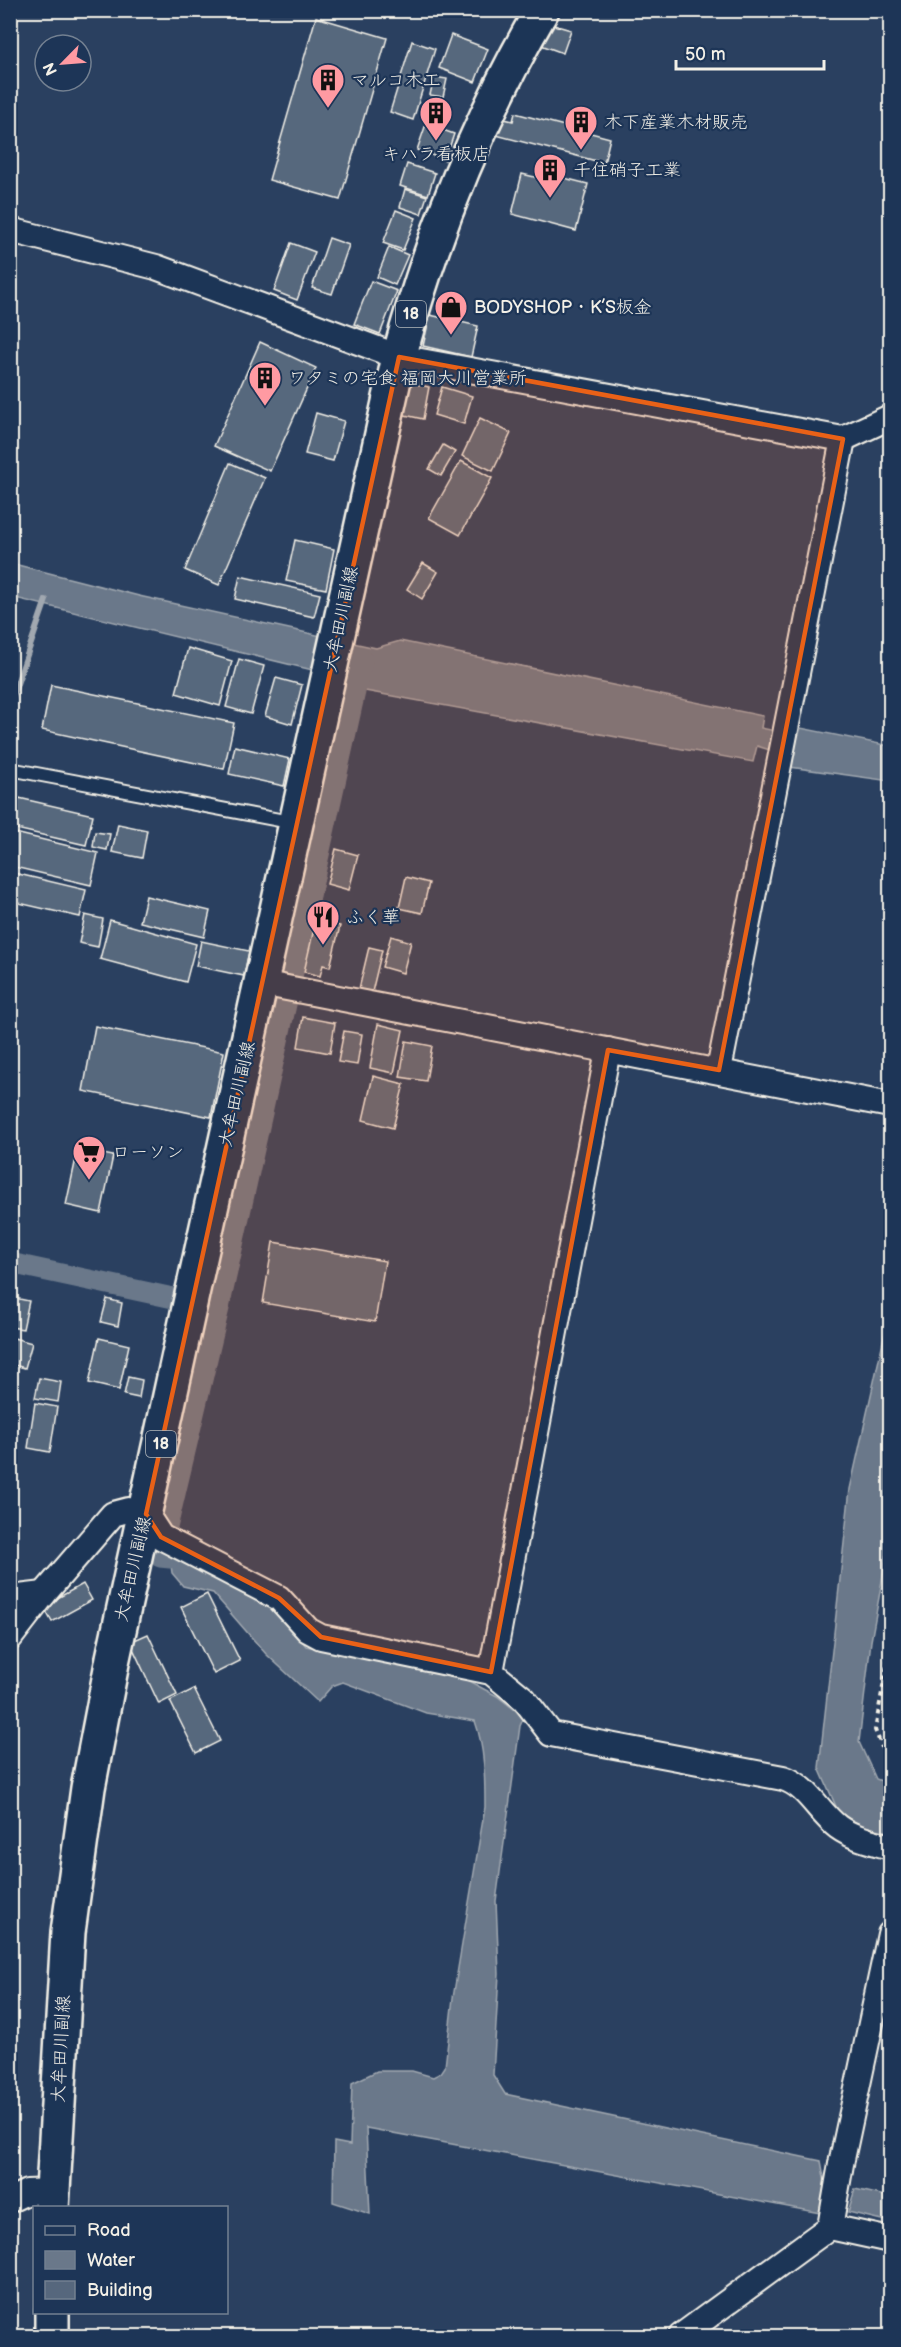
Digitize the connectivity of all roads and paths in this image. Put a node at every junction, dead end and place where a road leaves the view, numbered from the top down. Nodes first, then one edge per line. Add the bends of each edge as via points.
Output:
1 (542, 10) edge
2 (10, 230) edge
3 (399, 357) junction
4 (891, 417) edge
5 (843, 439) junction
6 (10, 769) edge
7 (296, 824) junction
8 (261, 983) junction
9 (608, 1050) junction
10 (719, 1070) junction
11 (891, 1105) edge
12 (153, 1525) junction
13 (44, 1594) junction
14 (10, 1598) edge
15 (10, 1638) edge
16 (891, 1649) edge
17 (491, 1672) junction
18 (891, 1762) edge
19 (891, 1847) edge
20 (891, 1934) edge
21 (52, 2199) edge
22 (10, 2200) edge
23 (831, 2221) junction
24 (891, 2240) edge
25 (52, 2314) edge
26 (51, 2337) edge
27 (681, 2337) edge

1 - 3 main road, 大牟田川副線 / 18 via 468,153 416,294
2 - 3 street via 156,267
3 - 5 street
3 - 7 main road, 大牟田川副線 / 18
4 - 5 street
5 - 10 street
6 - 7 lane
7 - 8 main road, 大牟田川副線 / 18
8 - 9 street
8 - 12 main road, 大牟田川副線 / 18 via 193,1290
9 - 10 street
9 - 17 street
10 - 11 street
12 - 13 street via 128,1510 113,1514
12 - 17 street via 188,1551 279,1598 308,1630 321,1637
12 - 21 main road, 大牟田川副線 / 18 via 113,1658 88,1788 68,1932
13 - 14 street
13 - 15 street
16 - 18 path via 874,1730
17 - 19 street via 524,1699 551,1734 783,1778 795,1782 848,1833
20 - 23 street
21 - 22 street via 27,2192
23 - 24 street
23 - 27 street
25 - 26 main road

